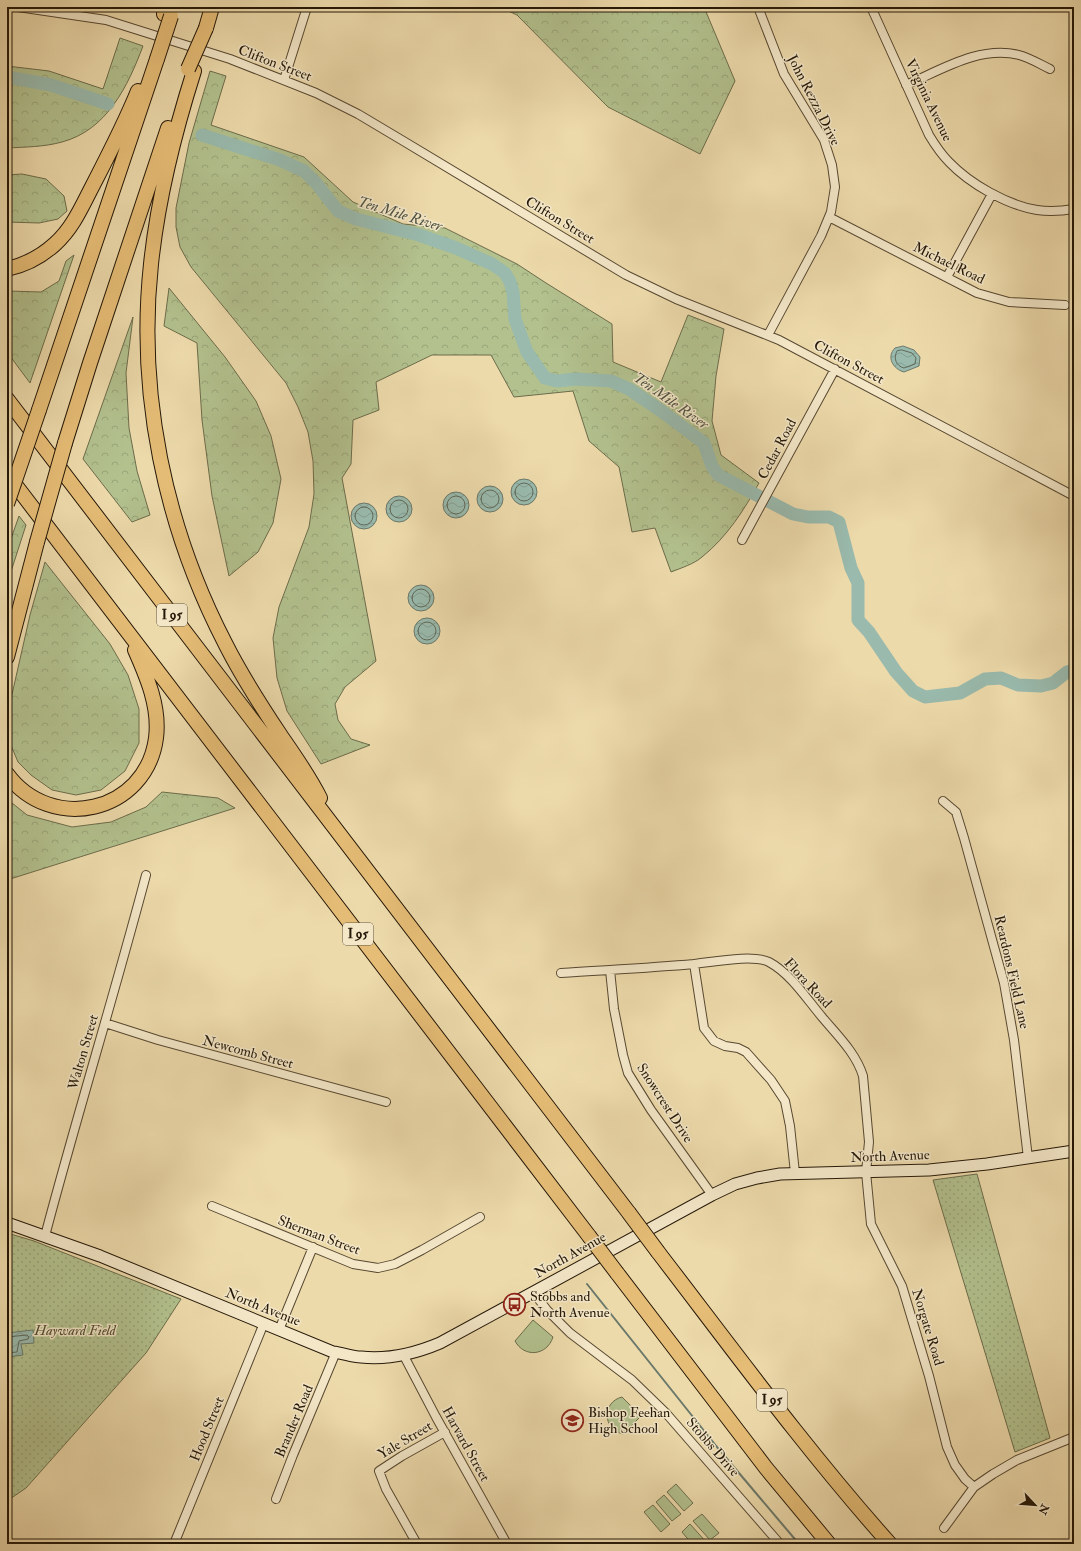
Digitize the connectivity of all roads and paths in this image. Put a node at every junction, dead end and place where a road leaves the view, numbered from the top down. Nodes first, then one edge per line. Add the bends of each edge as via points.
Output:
1 (18, 7) edge
2 (212, 7) edge
3 (307, 7) edge
4 (758, 7) edge
5 (871, 7) edge
6 (68, 10) edge
7 (169, 11) edge
8 (153, 58) junction
9 (1050, 69) dead end
10 (191, 70) junction
11 (284, 80) junction
12 (906, 85) junction
13 (992, 194) junction
14 (1074, 210) edge
15 (829, 217) junction
16 (7, 269) edge
17 (947, 277) junction
18 (1065, 306) dead end
19 (768, 336) junction
20 (835, 369) junction
21 (7, 399) edge
22 (9, 477) edge
23 (1074, 496) edge
24 (7, 505) edge
25 (742, 540) dead end
26 (127, 631) junction
27 (7, 657) edge
28 (7, 774) edge
29 (943, 801) dead end
30 (337, 830) junction
31 (146, 875) dead end
32 (694, 964) junction
33 (610, 970) junction
34 (561, 974) dead end
35 (105, 1023) junction
36 (386, 1102) dead end
37 (1074, 1151) edge
38 (1028, 1158) junction
39 (866, 1172) junction
40 (795, 1174) junction
41 (712, 1195) junction
42 (212, 1206) dead end
43 (480, 1217) dead end
44 (7, 1223) edge
45 (45, 1236) junction
46 (313, 1247) junction
47 (533, 1292) junction
48 (264, 1324) junction
49 (279, 1330) junction
50 (336, 1352) junction
51 (404, 1356) junction
52 (445, 1432) junction
53 (1074, 1437) edge
54 (974, 1487) junction
55 (276, 1499) dead end
56 (944, 1528) dead end
57 (174, 1544) edge
58 (417, 1544) edge
59 (507, 1544) edge
60 (780, 1544) edge
61 (830, 1544) edge
62 (890, 1544) edge

1 - 6 street, Clifton Street
2 - 10 highway, bridge
3 - 11 street
4 - 15 street, John Rezza Drive via 784,74 824,140 832,165 835,187
5 - 12 street, Virginia Avenue
6 - 11 street, Clifton Street via 230,59
7 - 8 highway
8 - 16 highway via 101,170 72,224 60,240 48,250 30,261
8 - 24 highway, bridge
9 - 12 street via 1018,55 982,55
10 - 27 highway, bridge via 65,443
10 - 30 highway via 163,187 151,264 149,369 158,447 176,523 213,620 243,676 312,782
11 - 19 street, Clifton Street via 358,114 626,275 676,299
12 - 13 street, Virginia Avenue via 929,135 941,154 959,172
13 - 14 street, Virginia Avenue via 1036,210
13 - 17 street
15 - 17 street, Michael Road
15 - 19 street, John Rezza Drive
17 - 18 street, Michael Road via 977,292 1009,302
19 - 20 street, Clifton Street
20 - 23 street, Clifton Street
20 - 25 street, Cedar Road
21 - 30 highway, I 95
22 - 26 highway, I 95
26 - 28 highway via 150,689 157,729 148,764 138,780 125,793 108,803 89,809 69,809 50,806 32,798 17,787
26 - 61 highway, I 95, bridge via 758,1457
29 - 38 street, Reardons Field Lane via 956,812 1004,983 1014,1040
30 - 62 highway, I 95, bridge via 801,1438
31 - 35 street, Walton Street
32 - 33 street, Flora Road
32 - 39 street, Flora Road via 742,958 768,961 795,985 842,1040 860,1066 863,1076 869,1142
32 - 40 street via 704,1028 714,1042 746,1052 772,1080 784,1100 790,1126
33 - 34 street, Flora Road
33 - 41 street, Snowcrest Drive via 614,1009 628,1074
35 - 36 street, Newcomb Street via 158,1040
35 - 45 street, Walton Street
37 - 38 main road, North Avenue
38 - 39 main road, North Avenue via 929,1170
39 - 40 main road, North Avenue
39 - 54 street, Norgate Road via 871,1224 902,1286 947,1447 955,1465
40 - 41 main road, North Avenue via 748,1180
41 - 47 main road, North Avenue
42 - 46 street, Sherman Street
43 - 46 street, Sherman Street via 396,1263 378,1268 353,1264
44 - 45 main road, North Avenue
45 - 48 main road, North Avenue
46 - 49 street
47 - 51 main road, North Avenue via 440,1343
47 - 60 street, Stobbs Drive via 570,1332 632,1380 665,1412
48 - 49 main road, North Avenue
48 - 57 street, Hood Street
49 - 50 main road, North Avenue
50 - 51 main road, North Avenue via 360,1357
50 - 55 street, Brander Road
51 - 52 street, Harvard Street
52 - 58 street, Yale Street via 379,1471 386,1489
52 - 59 street, Harvard Street
53 - 54 street via 1017,1460
54 - 56 street

